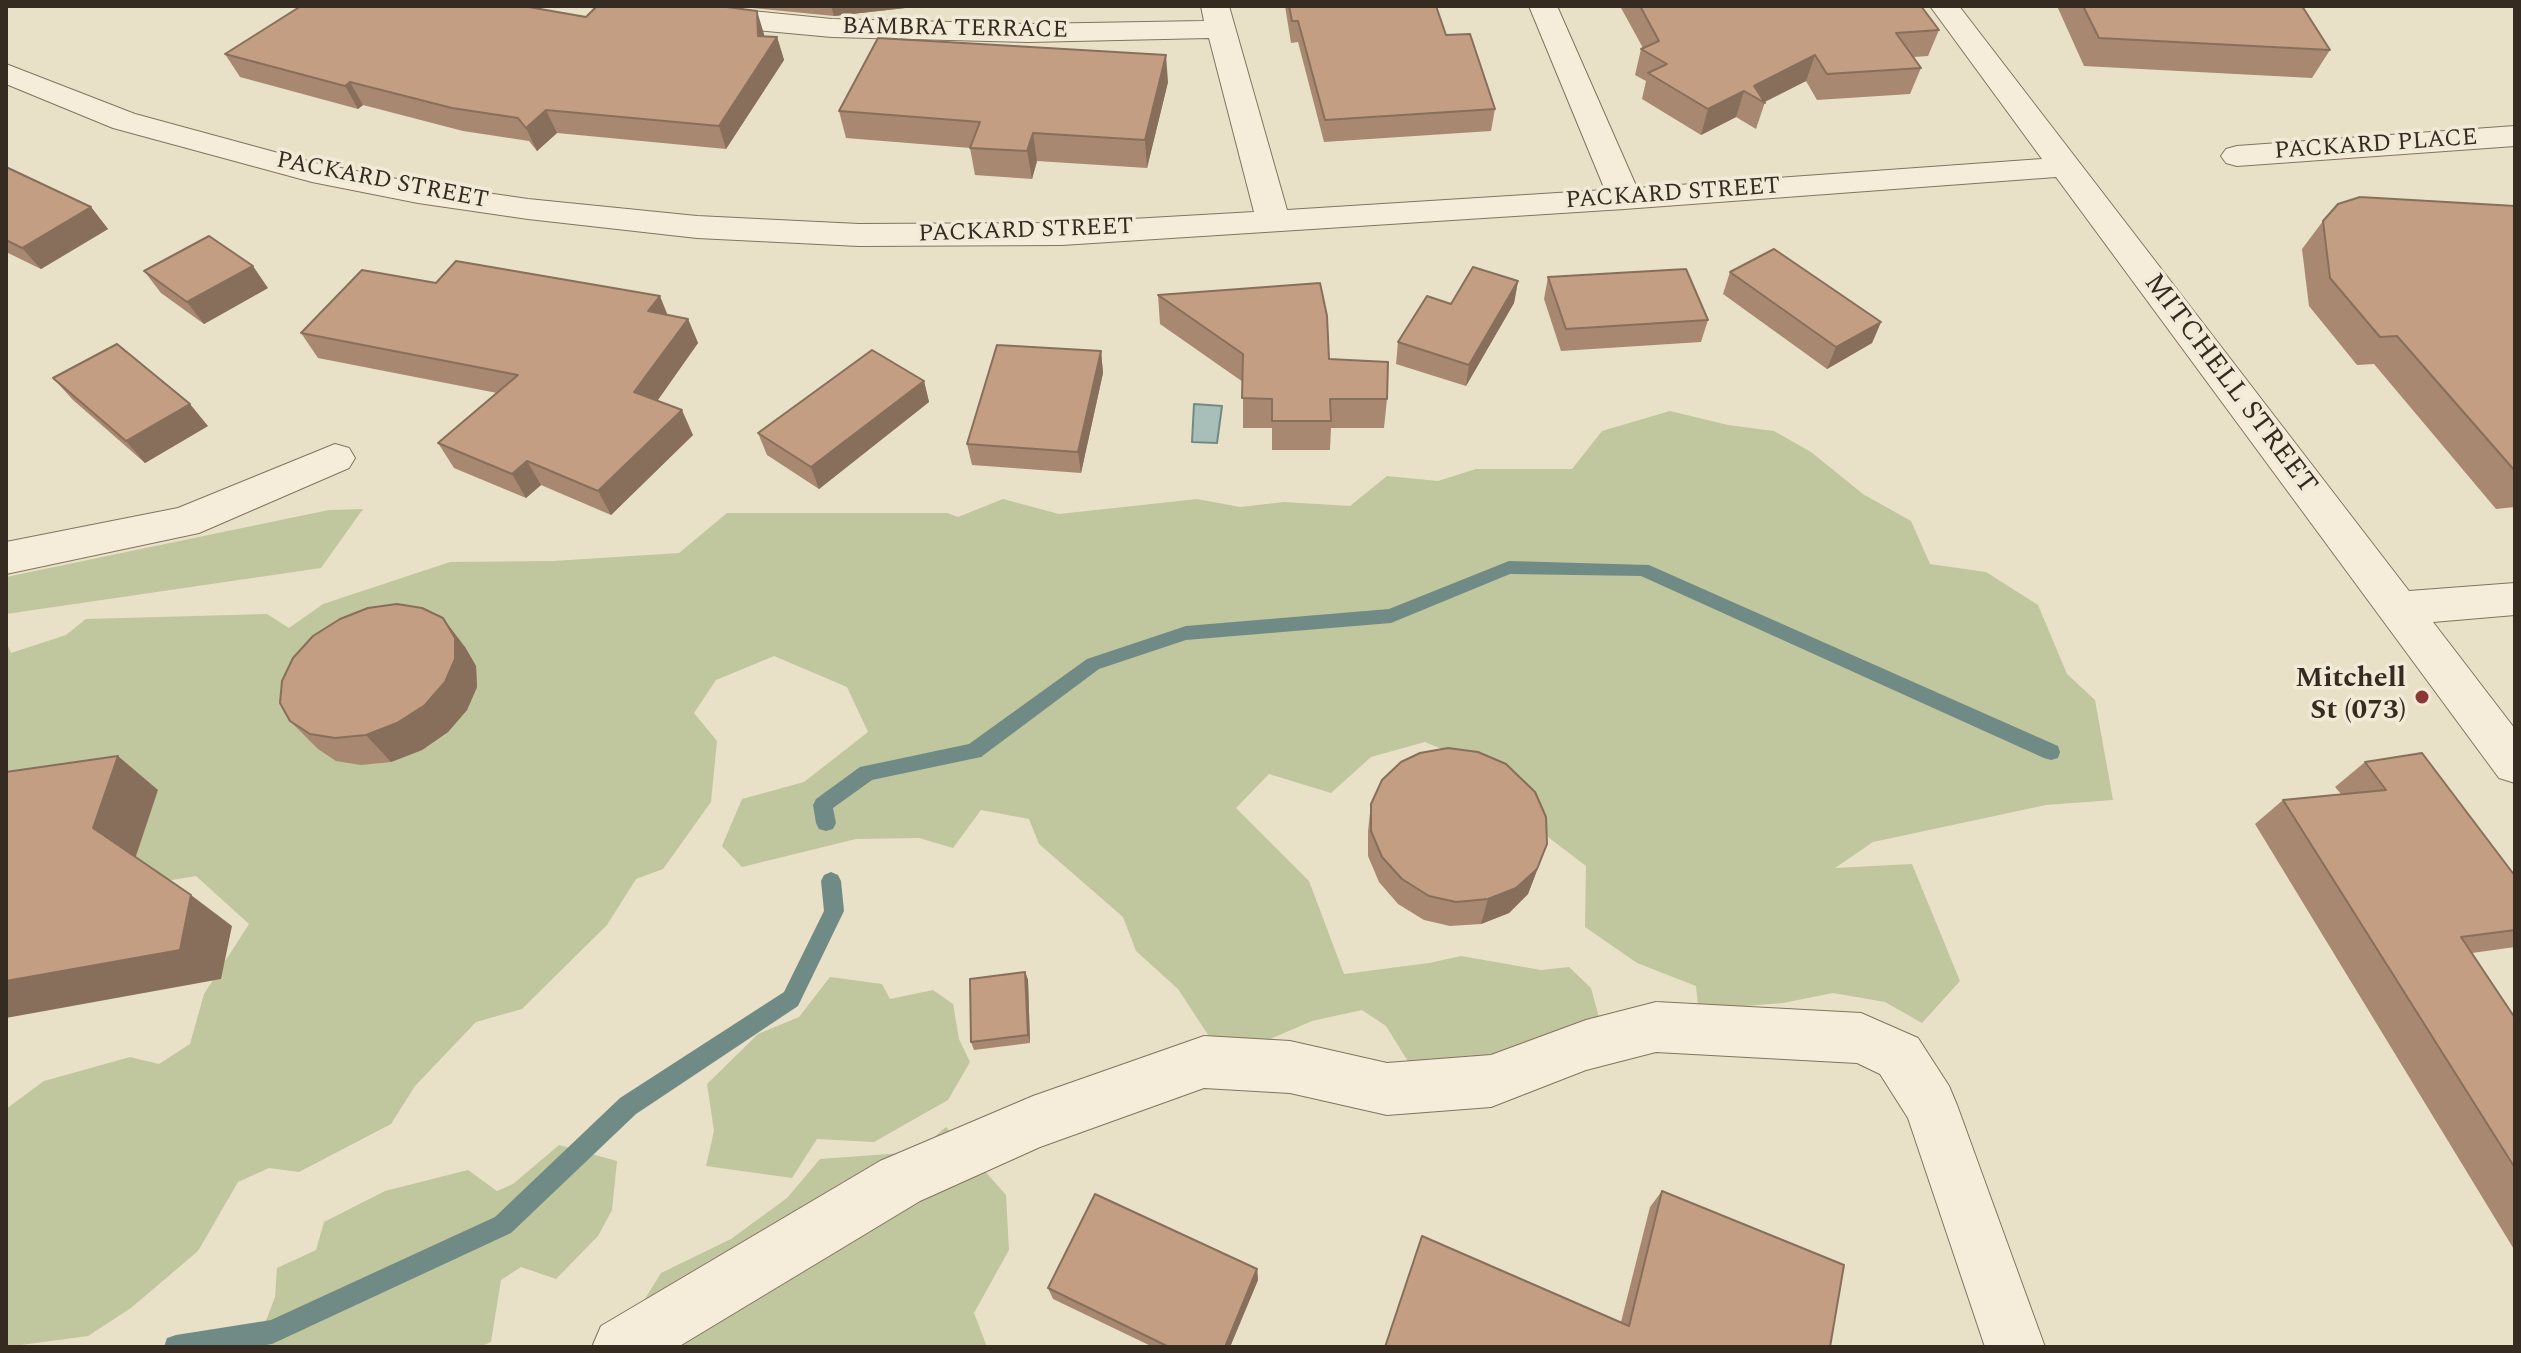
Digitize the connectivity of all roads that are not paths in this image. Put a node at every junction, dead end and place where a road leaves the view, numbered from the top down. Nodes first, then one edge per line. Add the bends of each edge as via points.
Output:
1 (645, 6) edge
2 (1543, 6) edge
3 (1944, 6) edge
4 (1217, 18) edge
5 (6, 73) edge
6 (2515, 136) edge
7 (2237, 156) dead end
8 (2065, 167) junction
9 (1624, 199) junction
10 (1273, 221) junction
11 (335, 458) dead end
12 (6, 558) edge
13 (2515, 599) edge
14 (2398, 608) junction
15 (2515, 764) edge
16 (622, 1347) edge
17 (2015, 1347) edge

1 - 4 street, BAMBRA TERRACE via 832,28 1028,33
2 - 9 street
3 - 8 street, MITCHELL STREET
4 - 10 street
5 - 10 street, PACKARD STREET via 124,121 216,148 327,175 528,209 697,227 859,235 1062,234
6 - 7 street, PACKARD PLACE
8 - 9 street, PACKARD STREET
8 - 14 street, MITCHELL STREET
9 - 10 street, PACKARD STREET
11 - 12 street via 185,522
13 - 14 street
14 - 15 street, MITCHELL STREET
16 - 17 street via 900,1181 1033,1123 1204,1062 1290,1067 1387,1089 1491,1081 1586,1045 1656,1027 1861,1038 1899,1056 1930,1105

